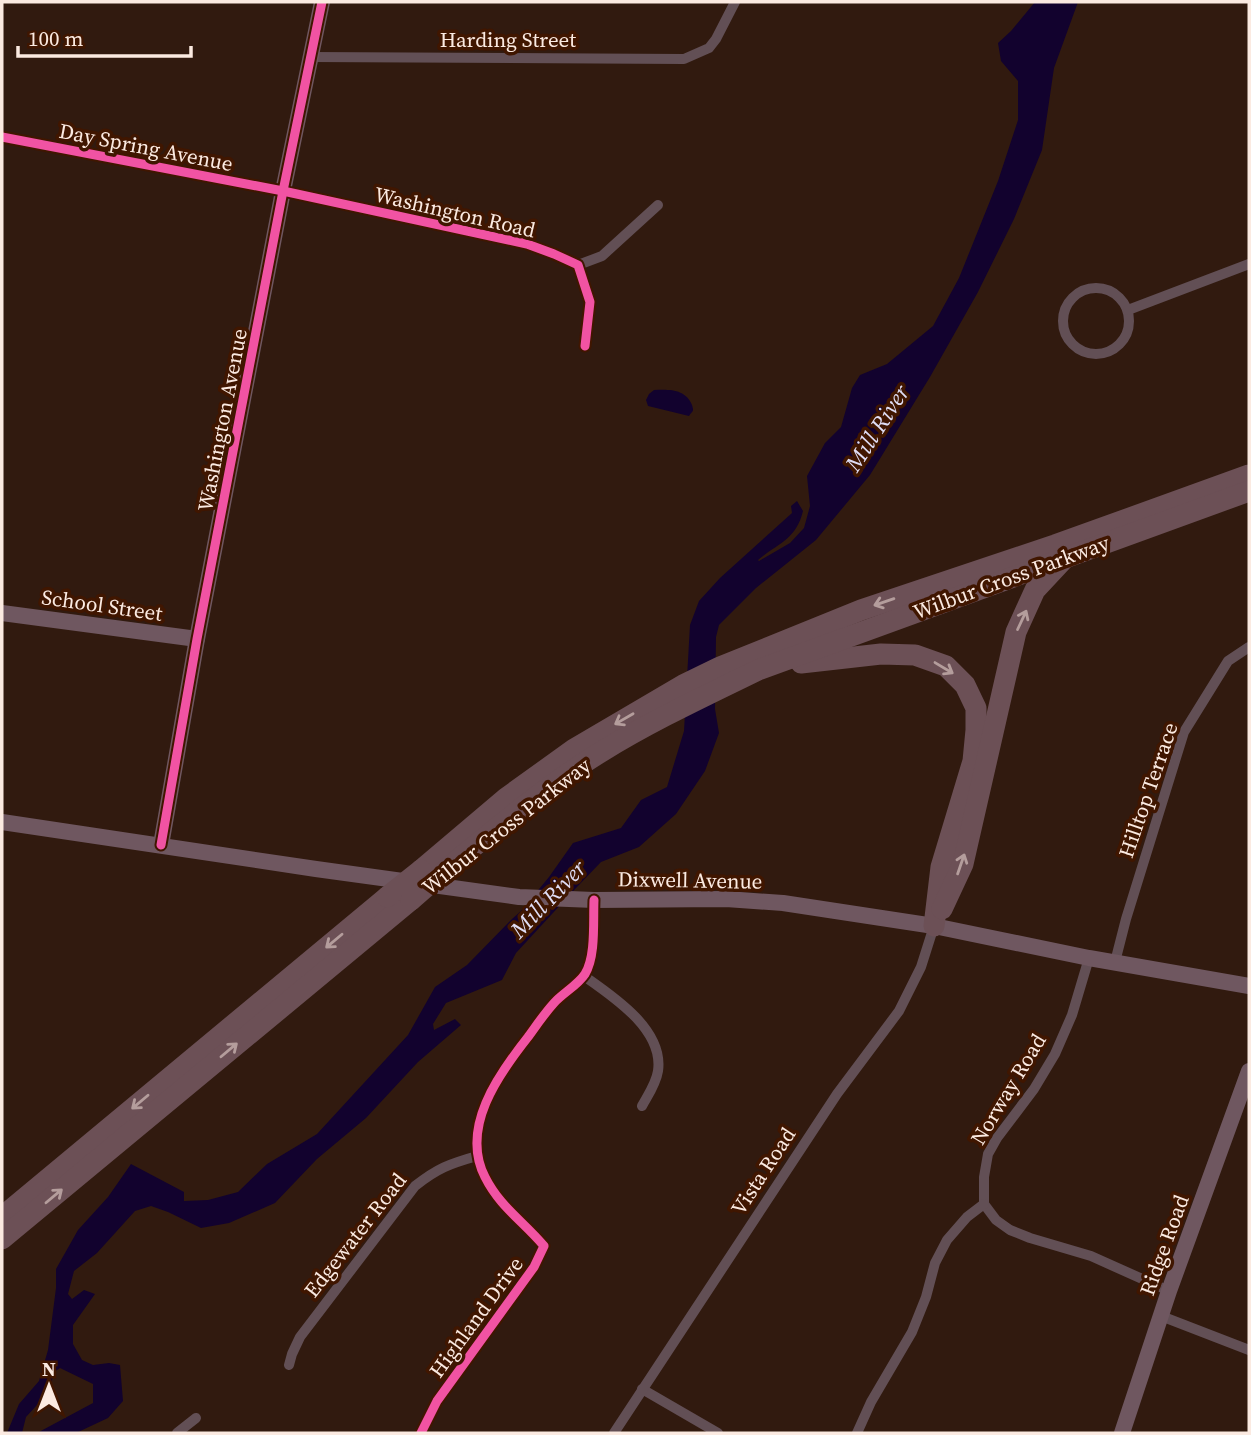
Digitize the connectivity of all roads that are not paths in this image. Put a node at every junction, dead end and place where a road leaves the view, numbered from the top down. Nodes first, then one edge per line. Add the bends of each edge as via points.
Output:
1 (322, 2) edge
2 (735, 2) edge
3 (311, 57) junction
4 (2, 137) edge
5 (283, 191) junction
6 (658, 205) dead end
7 (1249, 264) edge
8 (578, 265) junction
9 (1128, 310) junction
10 (585, 346) dead end
11 (1249, 475) edge
12 (1249, 491) edge
13 (1067, 556) junction
14 (2, 613) edge
15 (197, 639) junction
16 (1249, 647) edge
17 (758, 670) junction
18 (2, 822) edge
19 (160, 845) junction
20 (594, 901) junction
21 (934, 926) junction
22 (1089, 958) junction
23 (1115, 962) junction
24 (584, 976) junction
25 (1249, 986) edge
26 (1249, 1071) edge
27 (642, 1106) dead end
28 (477, 1156) junction
29 (984, 1204) junction
30 (2, 1217) edge
31 (2, 1239) edge
32 (1169, 1291) junction
33 (1161, 1316) junction
34 (1249, 1350) edge
35 (289, 1365) dead end
36 (642, 1390) junction
37 (196, 1418) dead end
38 (177, 1433) edge
39 (421, 1433) edge
40 (614, 1433) edge
41 (718, 1433) edge
42 (857, 1433) edge
43 (1122, 1433) edge

1 - 3 main road, Washington Avenue
2 - 3 street, Harding Street via 709,48 684,59
3 - 5 main road, Washington Avenue
4 - 5 street, Day Spring Avenue
5 - 8 street, Washington Road via 527,244
5 - 15 main road, Washington Avenue
6 - 8 street via 602,256
7 - 9 street
8 - 10 street via 590,302
9 - 9 street via 1107,289 1087,288 1065,307 1066,337 1086,353 1111,350 1125,337
11 -> 30 highway, Wilbur Cross Parkway, bridge via 862,610 720,667 574,749 506,798
12 - 13 highway, Wilbur Cross Parkway
13 - 17 highway, Wilbur Cross Parkway
21 -> 13 highway via 963,864 1016,632 1035,590
14 - 15 main road, School Street
15 - 19 main road, Washington Avenue
16 - 23 street, Hilltop Terrace via 1228,661 1184,732
17 -> 21 highway via 869,655 915,655 946,666 965,685 976,708 973,761 942,867
31 -> 17 highway, Wilbur Cross Parkway, bridge via 526,804 601,752
18 - 19 main road, Dixwell Avenue
19 - 20 main road, Dixwell Avenue via 527,897
20 - 21 main road, Dixwell Avenue via 766,901
20 - 24 street via 590,962
21 - 22 main road, Dixwell Avenue
21 - 36 street, Vista Road via 921,967 899,1011 837,1094
22 - 23 main road, Dixwell Avenue
22 - 29 street, Norway Road via 1055,1054 988,1154
23 - 25 main road, Dixwell Avenue
24 - 27 street via 646,1027 653,1039 658,1071
24 - 28 street via 554,1003 497,1080 483,1107
26 - 32 main road, Ridge Road
28 - 35 street, Edgewater Road via 444,1166 415,1186 300,1337
28 - 39 street, Highland Drive via 496,1196 544,1246 534,1267 437,1401
29 - 32 street via 1010,1230 1091,1256
29 - 42 street via 947,1240 912,1332
32 - 33 main road, Ridge Road
33 - 34 street
33 - 43 main road, Ridge Road
36 - 40 street, Vista Road
36 - 41 street
37 - 38 street

